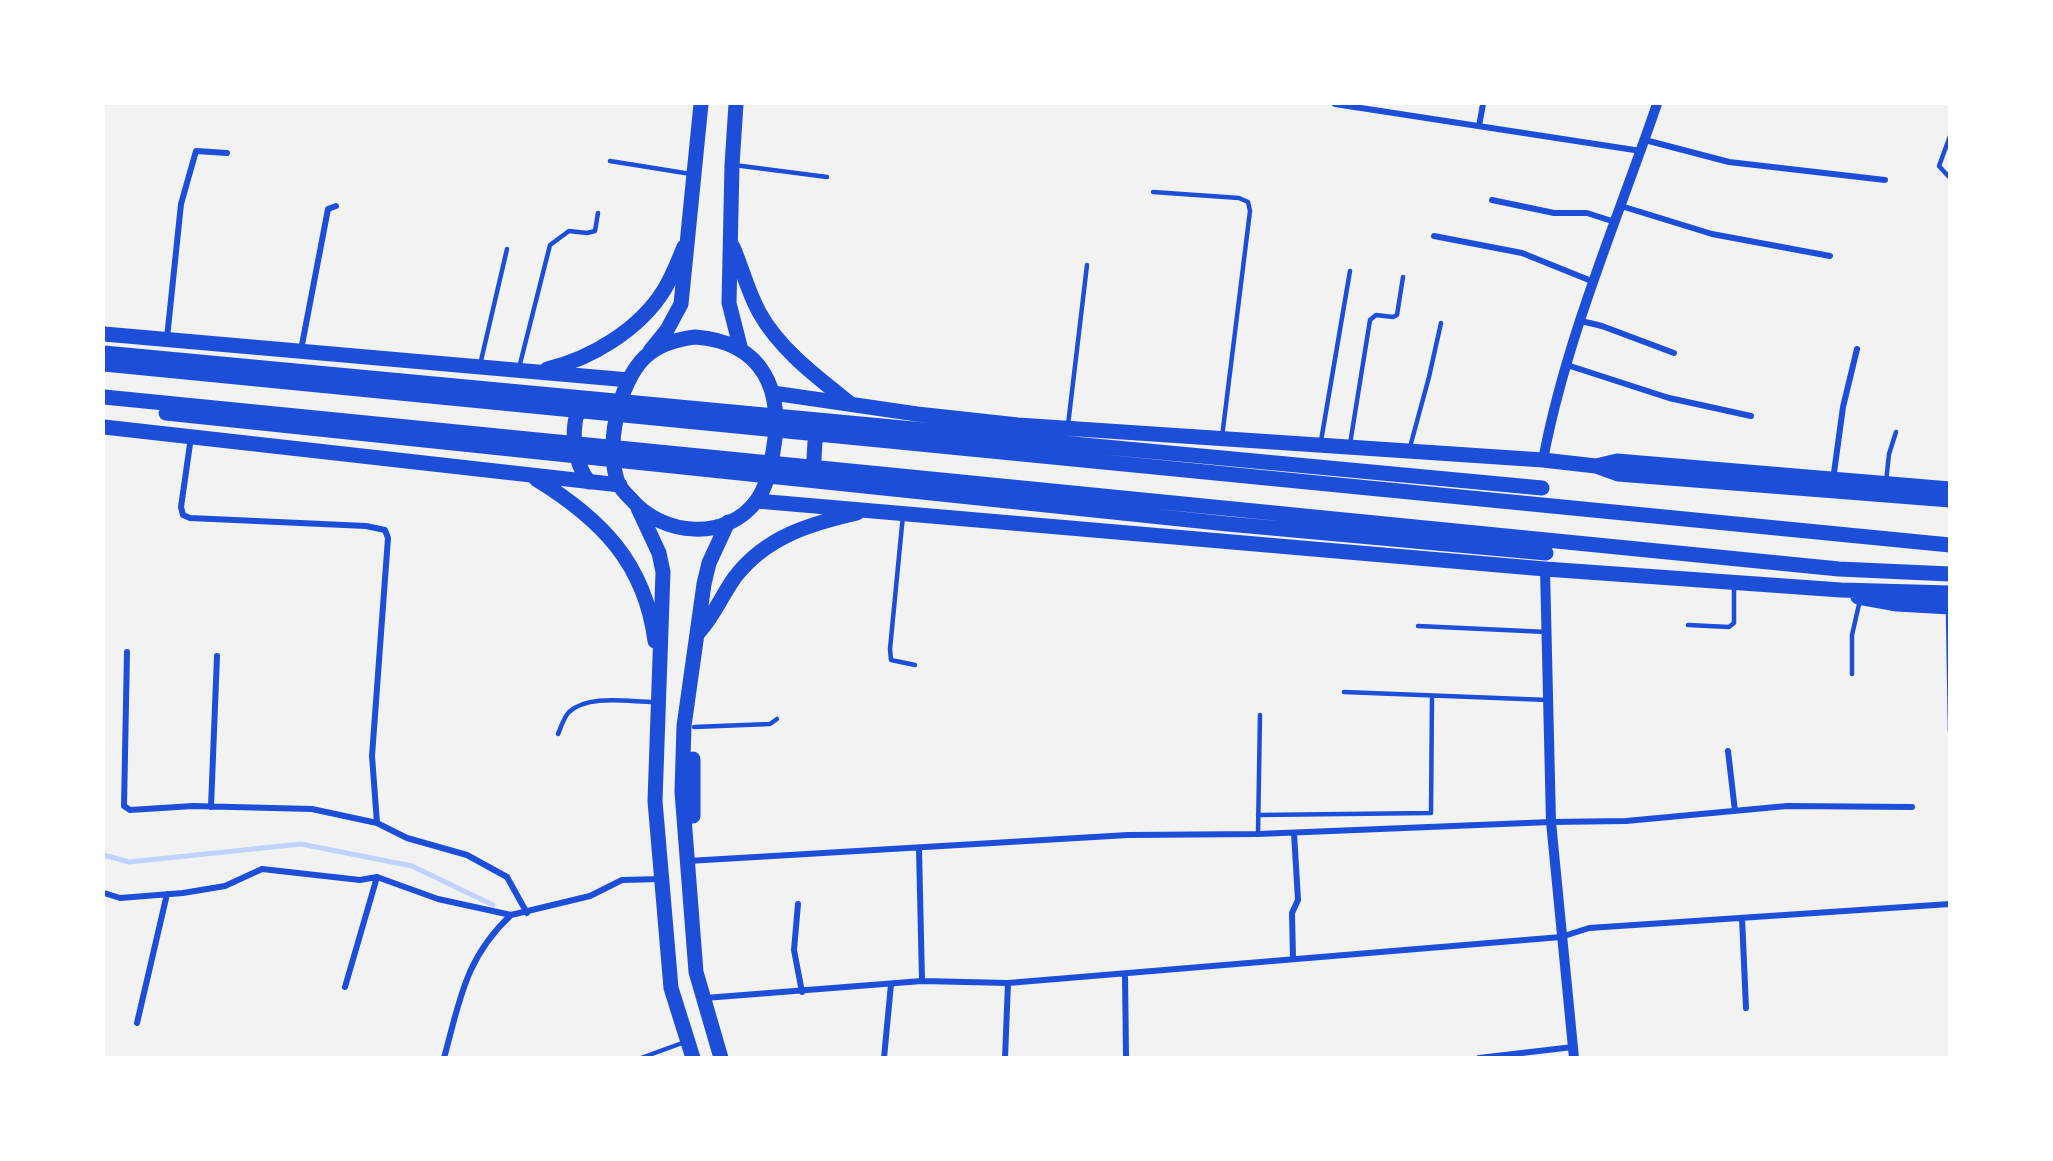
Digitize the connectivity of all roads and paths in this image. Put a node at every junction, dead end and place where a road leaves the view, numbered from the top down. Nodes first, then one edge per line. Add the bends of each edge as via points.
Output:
1 (701, 104) edge
2 (736, 104) edge
3 (1339, 104) edge
4 (1483, 104) edge
5 (1657, 104) edge
6 (1479, 126) junction
7 (1950, 136) edge
8 (1643, 145) junction
9 (227, 153) dead end
10 (610, 160) dead end
11 (732, 165) junction
12 (694, 175) junction
13 (827, 177) dead end
14 (1950, 177) edge
15 (1885, 180) dead end
16 (1153, 192) dead end
17 (1492, 200) dead end
18 (336, 206) dead end
19 (1621, 206) junction
20 (598, 213) dead end
21 (1616, 222) junction
22 (1434, 236) dead end
23 (689, 237) junction
24 (730, 238) junction
25 (507, 249) dead end
26 (1830, 256) dead end
27 (1088, 265) dead end
28 (1350, 271) dead end
29 (1403, 277) dead end
30 (1594, 283) junction
31 (1581, 321) junction
32 (1441, 323) dead end
33 (104, 334) edge
34 (167, 339) junction
35 (1857, 349) dead end
36 (300, 350) junction
37 (741, 350) junction
38 (104, 353) edge
39 (1674, 353) dead end
40 (645, 357) junction
41 (132, 361) junction
42 (104, 364) edge
43 (1567, 365) junction
44 (479, 367) junction
45 (525, 371) junction
46 (595, 377) junction
47 (628, 380) junction
48 (773, 393) junction
49 (104, 397) edge
50 (803, 398) junction
51 (133, 404) junction
52 (853, 405) junction
53 (104, 407) edge
54 (1751, 416) dead end
55 (104, 427) edge
56 (1067, 428) junction
57 (1896, 432) dead end
58 (191, 436) junction
59 (1221, 439) junction
60 (1320, 444) junction
61 (1349, 447) junction
62 (1408, 453) junction
63 (1543, 460) junction
64 (1596, 466) junction
65 (532, 477) junction
66 (1833, 480) junction
67 (589, 482) junction
68 (620, 485) junction
69 (1886, 485) junction
70 (1542, 488) junction
71 (1950, 489) edge
72 (1950, 500) edge
73 (757, 501) junction
74 (806, 503) junction
75 (1542, 504) junction
76 (638, 508) junction
77 (868, 510) junction
78 (903, 513) junction
79 (728, 522) junction
80 (1547, 545) junction
81 (1950, 545) edge
82 (1839, 568) junction
83 (1545, 569) junction
84 (1950, 574) edge
85 (1734, 582) junction
86 (1790, 586) junction
87 (1841, 590) junction
88 (1860, 597) junction
89 (1949, 603) edge
90 (1688, 625) dead end
91 (1418, 626) dead end
92 (702, 629) junction
93 (1547, 632) junction
94 (127, 652) dead end
95 (218, 656) dead end
96 (915, 665) dead end
97 (659, 671) junction
98 (1852, 674) dead end
99 (1344, 692) dead end
100 (1432, 696) junction
101 (1548, 700) junction
102 (657, 702) junction
103 (1260, 715) dead end
104 (777, 718) dead end
105 (694, 727) junction
106 (1950, 731) edge
107 (558, 734) dead end
108 (1728, 751) dead end
109 (211, 807) junction
110 (1912, 807) dead end
111 (1735, 811) junction
112 (1258, 815) junction
113 (1551, 822) junction
114 (377, 823) junction
115 (1294, 833) junction
116 (1258, 834) junction
117 (919, 849) junction
118 (688, 856) junction
119 (376, 877) junction
120 (662, 879) junction
121 (104, 894) edge
122 (167, 894) junction
123 (798, 904) dead end
124 (1950, 904) edge
125 (527, 913) junction
126 (511, 915) junction
127 (1743, 918) junction
128 (1561, 937) junction
129 (1293, 959) junction
130 (1125, 974) junction
131 (922, 981) junction
132 (1008, 982) junction
133 (891, 984) junction
134 (345, 987) dead end
135 (802, 992) junction
136 (704, 998) junction
137 (1746, 1008) dead end
138 (137, 1023) dead end
139 (688, 1041) junction
140 (1573, 1052) edge
141 (1517, 1055) edge
142 (1126, 1056) dead end
143 (444, 1058) edge
144 (641, 1058) edge
145 (693, 1058) edge
146 (721, 1058) edge
147 (884, 1058) edge
148 (1005, 1058) edge
149 (1479, 1058) edge

1 - 12 highway
2 - 11 highway
3 - 6 street
4 - 6 street
5 - 8 street
6 - 8 street
7 - 14 lane via 1939,166
8 - 15 street via 1740,164
8 - 19 street
9 - 34 street via 196,151 181,204
10 - 12 lane
11 - 13 lane
11 - 24 highway
12 - 23 highway
16 - 59 lane via 1239,198 1248,202 1250,211
17 - 21 street via 1554,213 1587,213
18 - 36 street via 328,210 322,231
19 - 21 street
19 - 26 street via 1712,234
20 - 45 lane via 596,231 569,231 550,245
21 - 30 street
22 - 30 street via 1522,253
23 - 40 highway via 681,304 667,330
23 - 45 highway via 665,289 645,313 593,353 567,364
24 - 37 highway via 730,310
24 - 52 highway via 766,323 799,360
25 - 44 lane
27 - 56 lane
28 - 60 lane
29 - 61 lane via 1397,315 1376,315 1370,320
30 - 31 street
31 - 39 street
31 - 43 street
32 - 62 lane
33 - 34 highway
34 - 36 highway
35 - 66 street via 1843,407
36 - 44 highway
37 - 40 highway via 726,342 695,337 672,342
37 - 48 highway via 760,368
38 - 41 highway
40 - 47 highway
41 - 42 highway
41 - 70 highway
41 - 75 highway via 1232,477
43 - 54 street via 1669,398
43 - 63 street
44 - 45 highway
45 - 46 highway
46 - 47 highway
46 - 67 highway via 576,422 577,459
47 - 68 highway via 617,415 614,444
48 - 50 highway
48 - 73 highway via 778,416 774,443 764,488
49 - 51 highway
50 - 52 highway
50 - 74 highway via 815,420 817,436
51 - 53 highway
51 - 80 highway via 1225,508
51 - 80 highway via 1228,524
52 - 56 highway
55 - 58 highway
56 - 59 highway
57 - 69 lane
58 - 65 highway
58 - 114 street via 183,515 386,530 372,756
59 - 60 highway
60 - 61 highway
61 - 62 highway
62 - 63 highway
63 - 64 highway
63 - 70 highway
64 - 66 highway via 1617,461
64 - 72 highway via 1618,474
65 - 67 highway
65 - 97 highway via 594,521 629,562 647,602
66 - 69 highway
67 - 68 highway
68 - 76 highway
69 - 71 highway
70 - 75 highway
73 - 74 highway
73 - 79 highway
74 - 77 highway
75 - 81 highway
76 - 79 highway via 659,522 678,528 698,530
76 - 97 highway via 662,562 664,607
77 - 78 highway
77 - 92 highway via 803,527 770,543 736,577
78 - 83 highway
78 - 96 lane via 890,649 891,660
79 - 92 highway via 709,562
80 - 82 highway
80 - 83 highway
82 - 84 highway
82 - 86 highway
83 - 85 highway
83 - 93 street
85 - 86 highway
85 - 90 lane via 1734,623 1729,627
86 - 87 highway
87 - 88 highway
87 - 89 highway
88 - 89 highway via 1897,604
88 - 98 lane via 1852,635
89 - 106 lane
91 - 93 lane
92 - 105 highway
92 - 118 highway via 684,726 682,792
93 - 101 street
94 - 109 street via 124,806 130,810
95 - 109 street
97 - 102 highway
99 - 100 lane
100 - 101 lane
100 - 112 lane via 1431,813
101 - 113 street
102 - 107 lane via 600,701 581,705 568,713
102 - 120 highway via 655,801
103 - 112 lane
104 - 105 lane via 770,724
105 - 118 highway via 693,826
108 - 111 street
109 - 114 street via 312,809
110 - 111 street via 1787,806
111 - 113 street via 1626,821
112 - 116 lane
113 - 115 street
113 - 128 street
114 - 125 street via 407,838 467,855 507,877
115 - 116 street
115 - 129 street via 1298,900 1292,913
116 - 117 street via 1128,835
117 - 118 street
117 - 131 street
118 - 136 highway via 696,972
119 - 122 street via 360,880 262,868 225,886
119 - 126 street via 438,899
119 - 134 street
120 - 125 street via 622,880 590,896
120 - 139 highway via 672,988
121 - 122 street via 120,898
122 - 138 street
123 - 135 street via 794,950
124 - 127 street
125 - 126 street
126 - 143 street via 493,932 469,969
127 - 128 street via 1589,928
127 - 137 street
128 - 129 street
128 - 140 street
129 - 130 street
130 - 132 street
130 - 142 street
131 - 132 street
131 - 133 street
132 - 148 street
133 - 135 street
133 - 147 street
135 - 136 street
136 - 146 highway
139 - 144 lane
139 - 145 highway
140 - 141 street
141 - 149 street

